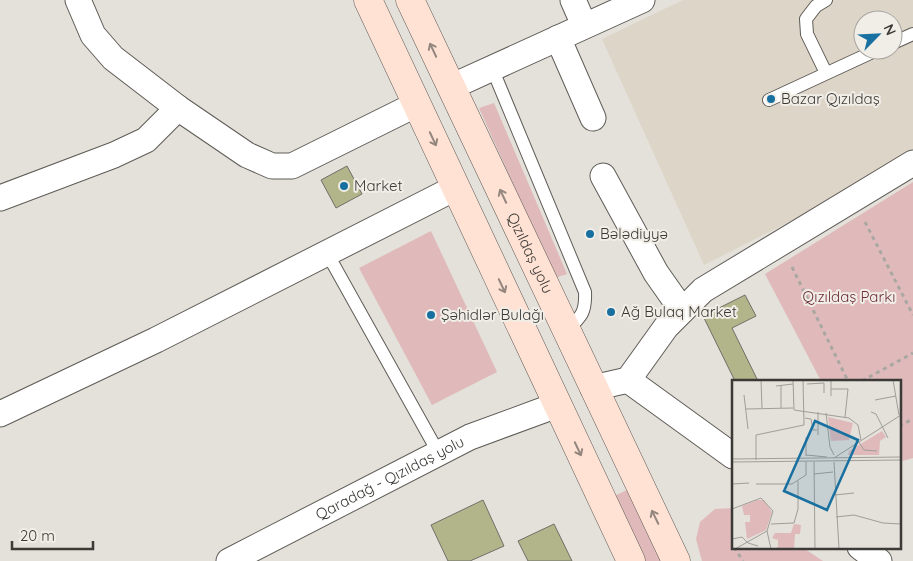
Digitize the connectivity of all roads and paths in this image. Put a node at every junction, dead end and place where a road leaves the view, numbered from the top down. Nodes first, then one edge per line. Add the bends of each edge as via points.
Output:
1 (78, 0) edge
2 (368, 0) edge
3 (410, 0) edge
4 (573, 0) edge
5 (642, 0) edge
6 (826, 0) edge
7 (584, 25) junction
8 (558, 38) junction
9 (855, 60) edge
10 (492, 68) junction
11 (826, 73) junction
12 (451, 87) junction
13 (769, 100) dead end
14 (417, 104) junction
15 (178, 108) junction
16 (593, 118) dead end
17 (913, 163) edge
18 (604, 176) dead end
19 (455, 188) junction
20 (0, 198) edge
21 (861, 215) dead end
22 (327, 253) junction
23 (788, 260) dead end
24 (682, 310) junction
25 (913, 315) edge
26 (566, 331) junction
27 (913, 353) edge
28 (628, 380) junction
29 (848, 380) edge
30 (864, 380) edge
31 (593, 388) junction
32 (557, 405) junction
33 (0, 414) edge
34 (913, 419) edge
35 (900, 426) edge
36 (438, 452) junction
37 (732, 455) edge
38 (735, 548) edge
39 (861, 548) edge
40 (229, 561) edge
41 (631, 561) edge
42 (676, 561) edge
43 (743, 561) edge
44 (879, 561) edge

1 - 15 street via 93,34 113,58
2 - 14 main road
12 -> 3 main road, Qızıldaş yolu
4 - 7 street
5 - 7 street
6 - 11 lane via 816,6 806,19 807,34
7 - 8 street
8 - 10 street
8 - 16 street
9 - 11 lane
10 - 12 street
10 - 26 lane via 585,292 586,305 582,317
11 - 13 lane
26 -> 12 main road, Qızıldaş yolu
14 - 15 street via 292,166 272,166 247,155
14 -> 19 main road
15 - 20 street via 146,140
17 - 24 street via 703,290
18 - 24 street via 656,273
19 - 22 street
19 -> 32 main road
21 - 25 path
22 - 33 street via 156,340
22 - 36 lane
23 - 29 path
24 - 28 street
26 - 31 main road, Qızıldaş yolu
27 - 30 path
28 - 31 street
28 - 37 street
31 - 32 main road via 585,379 566,379 558,387
42 -> 31 main road, Qızıldaş yolu
32 - 36 street, Qaradağ - Qızıldaş yolu
32 -> 41 main road
34 - 35 path
36 - 40 street, Qaradağ - Qızıldaş yolu
38 - 43 path
39 - 44 street

